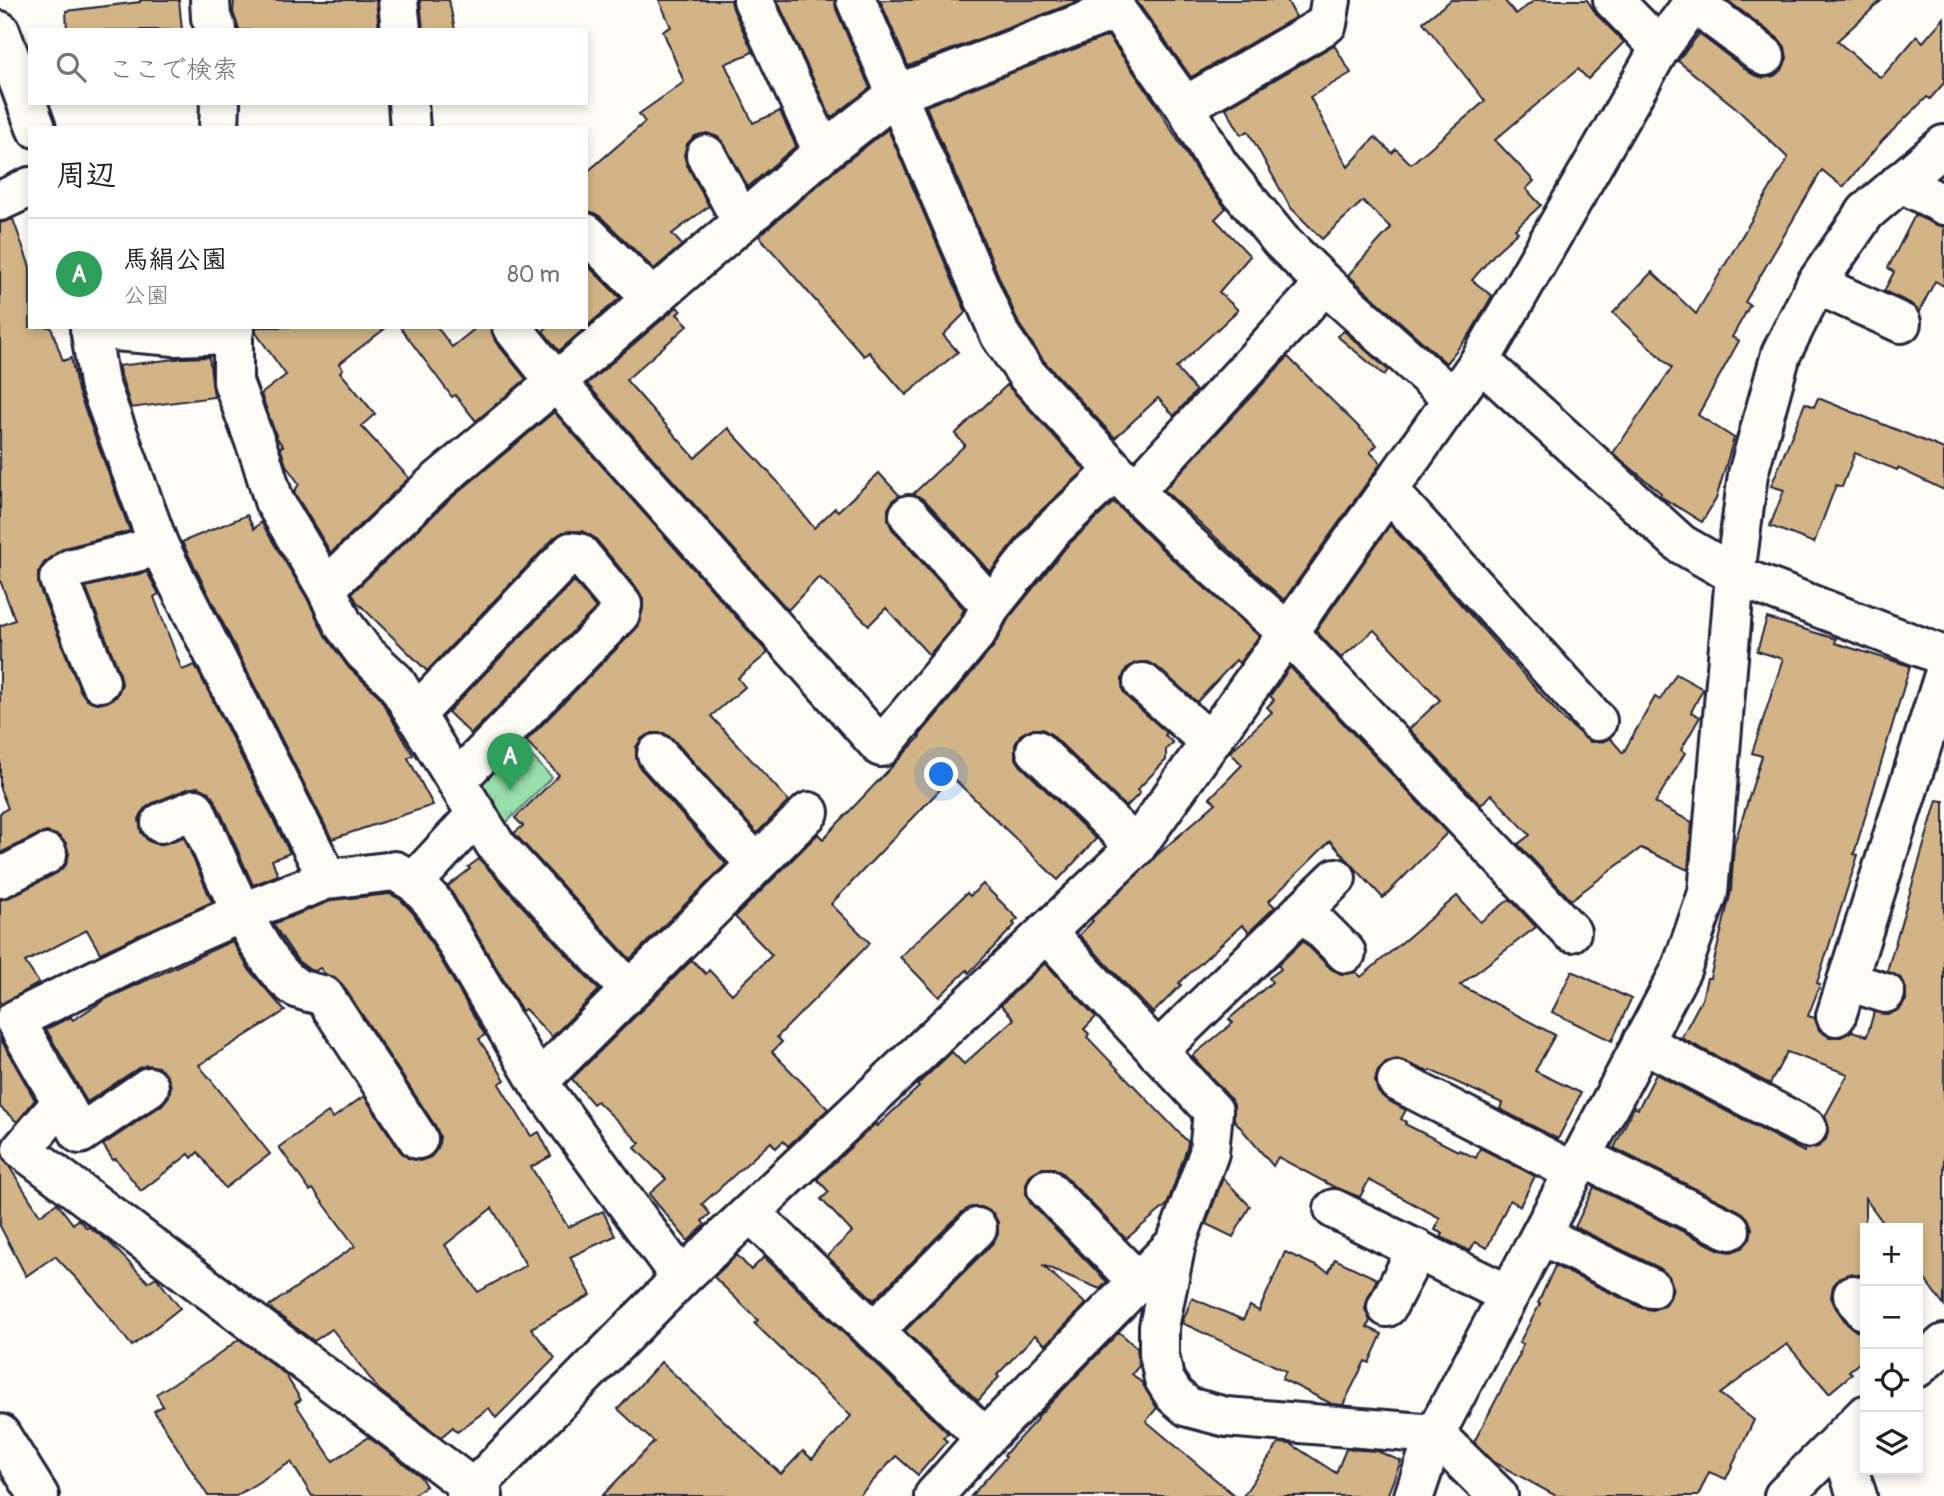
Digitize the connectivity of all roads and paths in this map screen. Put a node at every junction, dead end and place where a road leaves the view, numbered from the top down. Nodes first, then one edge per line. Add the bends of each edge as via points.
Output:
1 (210, 0) edge
2 (398, 0) edge
3 (753, 0) edge
4 (856, 0) edge
5 (1331, 0) edge
6 (1613, 0) edge
7 (1694, 1) edge
8 (1115, 5) edge
9 (216, 28) edge
10 (401, 28) edge
11 (0, 31) edge
12 (1660, 48) junction
13 (1765, 56) dead end
14 (897, 94) junction
15 (220, 105) edge
16 (408, 105) edge
17 (1185, 106) junction
18 (35, 126) edge
19 (219, 126) edge
20 (410, 126) edge
21 (1944, 145) edge
22 (822, 152) junction
23 (706, 155) dead end
24 (1900, 182) junction
25 (28, 188) edge
26 (0, 201) edge
27 (1944, 205) edge
28 (742, 222) junction
29 (588, 235) edge
30 (1325, 284) junction
31 (1816, 284) junction
32 (653, 299) junction
33 (1901, 323) dead end
34 (90, 329) edge
35 (101, 329) edge
36 (514, 329) edge
37 (234, 330) edge
38 (1480, 361) junction
39 (556, 382) junction
40 (1453, 398) junction
41 (1124, 481) junction
42 (1388, 490) junction
43 (909, 515) dead end
44 (159, 546) junction
45 (1735, 575) junction
46 (326, 588) junction
47 (991, 607) junction
48 (1288, 633) junction
49 (1944, 656) edge
50 (1944, 675) edge
51 (100, 682) dead end
52 (1143, 683) dead end
53 (416, 714) junction
54 (1597, 721) dead end
55 (1210, 743) junction
56 (1036, 750) dead end
57 (656, 754) dead end
58 (457, 780) junction
59 (809, 812) dead end
60 (477, 814) junction
61 (161, 823) dead end
62 (1136, 847) junction
63 (47, 854) dead end
64 (757, 864) junction
65 (0, 878) edge
66 (1336, 878) dead end
67 (328, 879) junction
68 (414, 883) junction
69 (1303, 910) junction
70 (243, 912) junction
71 (1046, 932) junction
72 (1571, 932) dead end
73 (1346, 953) dead end
74 (1847, 981) junction
75 (630, 991) junction
76 (1885, 993) dead end
77 (1836, 1016) dead end
78 (8, 1019) edge
79 (1642, 1042) junction
80 (1157, 1052) junction
81 (1397, 1081) dead end
82 (538, 1082) junction
83 (149, 1087) dead end
84 (62, 1102) junction
85 (1807, 1128) dead end
86 (418, 1139) dead end
87 (1578, 1164) junction
88 (1047, 1189) dead end
89 (1334, 1209) dead end
90 (751, 1213) junction
91 (977, 1228) dead end
92 (1730, 1230) dead end
93 (1541, 1235) junction
94 (1176, 1243) junction
95 (1417, 1250) junction
96 (681, 1278) junction
97 (1138, 1282) junction
98 (1651, 1288) dead end
99 (1509, 1295) junction
100 (1387, 1307) dead end
101 (874, 1331) junction
102 (1944, 1344) edge
103 (1923, 1363) edge
104 (1852, 1428) edge
105 (0, 1434) edge
106 (1435, 1434) junction
107 (985, 1438) junction
108 (474, 1494) edge
109 (39, 1496) edge
110 (934, 1496) edge
111 (1414, 1496) edge
112 (1499, 1496) edge
113 (1784, 1496) edge
114 (1857, 1496) edge

1 - 9 street
2 - 10 street
3 - 22 street
4 - 14 street
5 - 17 street via 1327,24
6 - 12 street
7 - 12 street
7 - 13 street
8 - 14 street
8 - 17 street
11 - 18 street
12 - 38 street
14 - 22 street
14 - 41 street via 1000,335 1027,375
15 - 19 street
16 - 20 street
17 - 30 street via 1219,164 1281,241
21 - 24 street
22 - 28 street
23 - 28 street
24 - 27 street
24 - 31 street via 1866,212
25 - 26 street
28 - 32 street
29 - 32 street
30 - 40 street
30 - 41 street
31 - 33 street
31 - 45 street via 1781,354 1748,474
32 - 39 street
34 - 44 street via 99,383
35 - 37 street via 175,336
36 - 39 street
37 - 46 street via 233,382 274,501
38 - 40 street
38 - 45 street via 1681,544
39 - 46 street via 433,485
39 - 47 street via 881,747 977,632
40 - 42 street
41 - 47 street via 1051,531
41 - 48 street
42 - 48 street
42 - 54 street
43 - 47 street
44 - 51 street via 70,569 60,579
44 - 67 street
45 - 49 street
45 - 79 street via 1708,893 1681,970
46 - 53 street via 343,624 395,681
48 - 55 street
48 - 72 street via 1500,879
50 - 74 street
52 - 55 street
53 - 58 street
53 - 58 street via 571,552 579,553 622,605 620,614
55 - 62 street
56 - 62 street
57 - 64 street
58 - 60 street
59 - 64 street
60 - 68 street
60 - 75 street via 495,845
61 - 70 street via 195,809
62 - 71 street
63 - 65 street
64 - 75 street
66 - 69 street
67 - 68 street via 395,871
67 - 70 street
68 - 82 street via 432,901
69 - 73 street
69 - 80 street
70 - 78 street
70 - 86 street via 281,974 297,987 324,996
71 - 80 street
71 - 90 street
74 - 76 street
74 - 77 street
75 - 82 street
78 - 84 street
79 - 85 street
79 - 87 street
80 - 94 street via 1213,1111 1209,1153
81 - 87 street
82 - 96 street
83 - 84 street via 80,1133
84 - 108 street via 22,1149
87 - 92 street
87 - 93 street
88 - 97 street
89 - 95 street
90 - 96 street
90 - 101 street
91 - 101 street
93 - 98 street
93 - 99 street
94 - 97 street
94 - 106 street via 1159,1327 1159,1354 1164,1379 1188,1407 1226,1417
95 - 99 street
95 - 100 street
96 - 108 street
97 - 107 street
99 - 106 street
101 - 107 street
102 - 103 street
104 - 113 street
104 - 114 street
105 - 109 street
106 - 111 street
106 - 112 street
107 - 110 street

